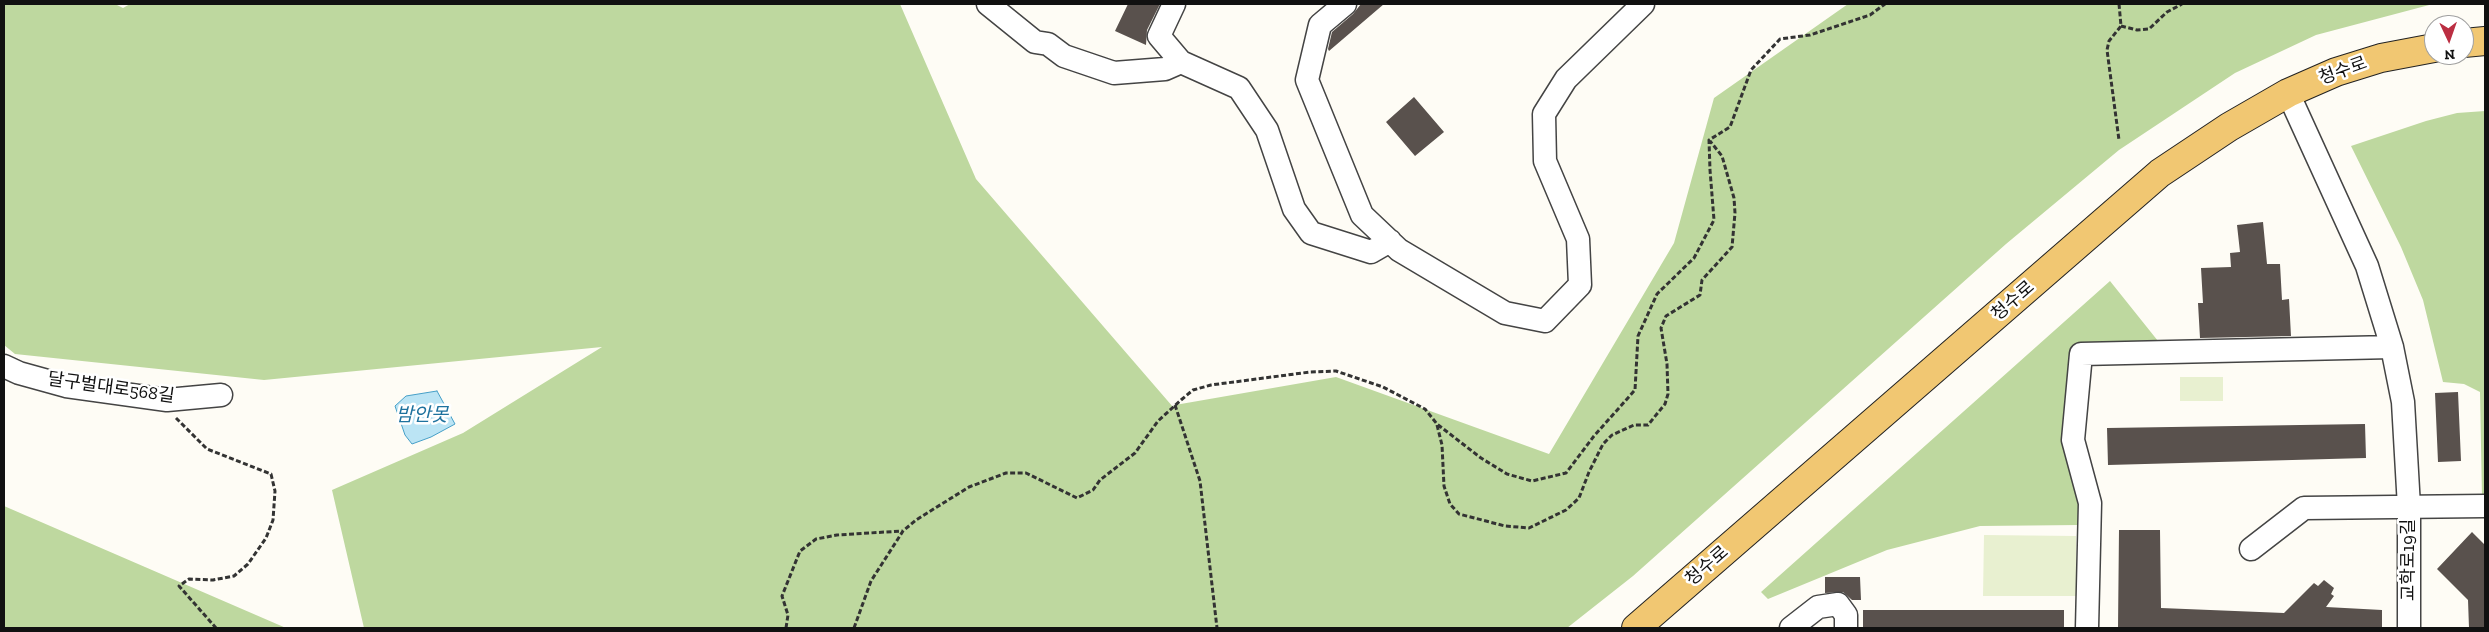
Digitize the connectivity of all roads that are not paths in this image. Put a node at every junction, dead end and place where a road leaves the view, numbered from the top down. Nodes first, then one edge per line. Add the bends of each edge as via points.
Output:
1 (988, 4) edge
2 (1174, 4) edge
3 (1345, 4) edge
4 (1643, 4) edge
5 (2424, 50) edge
6 (1181, 62) junction
7 (2288, 93) junction
8 (1390, 241) junction
9 (2392, 348) junction
10 (4, 366) edge
11 (221, 395) dead end
12 (2485, 506) edge
13 (2409, 507) junction
14 (2251, 549) dead end
15 (1636, 628) edge
16 (1791, 628) edge
17 (1846, 628) edge
18 (2087, 628) edge
19 (2409, 628) edge

1 - 6 street via 1035,42 1048,44 1064,56 1114,73 1165,69
2 - 6 street via 1159,36
3 - 8 street via 1320,26 1307,80 1362,215
4 - 8 street via 1566,79 1544,114 1546,161 1578,239 1580,286 1545,320 1505,313 1399,250
5 - 7 main road, 청수로 via 2372,60
6 - 8 street via 1239,88 1268,130 1294,209 1312,233 1371,252
7 - 9 street via 2367,266
7 - 15 main road, 청수로 via 2160,173
9 - 13 street via 2403,402
9 - 18 street via 2081,354 2073,440 2090,503
10 - 11 street, 달구벌대로568길 via 66,386 167,400
12 - 13 street, 교학로19길
13 - 14 street via 2304,508
13 - 19 street, 교학로19길
16 - 17 street via 1818,607 1838,604 1846,615

